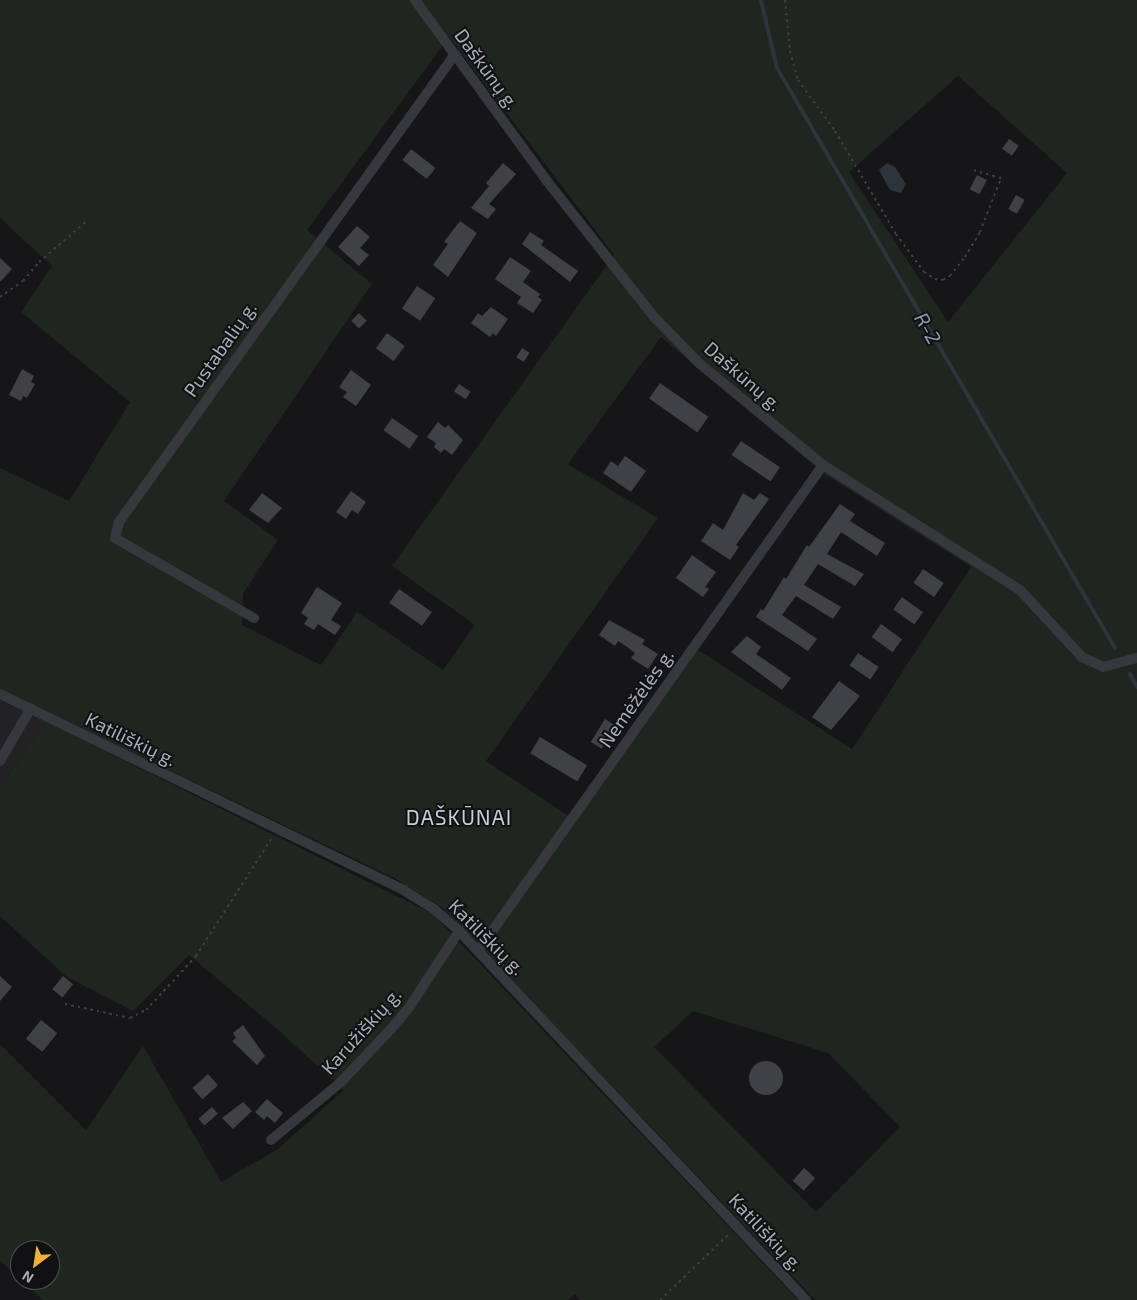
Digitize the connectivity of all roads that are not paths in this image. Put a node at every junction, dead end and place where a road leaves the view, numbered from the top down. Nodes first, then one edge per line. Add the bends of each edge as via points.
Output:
1 (415, 0) edge
2 (455, 54) junction
3 (823, 465) junction
4 (254, 618) dead end
5 (1137, 658) edge
6 (0, 694) edge
7 (31, 708) junction
8 (0, 761) edge
9 (459, 931) junction
10 (478, 951) junction
11 (271, 1140) dead end
12 (806, 1300) edge

1 - 2 street, Daškūnų g.
2 - 3 street, Daškūnų g. via 547,181 655,318 728,389
2 - 4 street, Pustabalių g. via 119,522 115,538
3 - 5 street, Daškūnų g. via 1020,590 1087,661 1112,667
3 - 10 street, Nemėžėlės g.
6 - 7 street, Katiliškių g.
7 - 8 street
7 - 9 street, Katiliškių g. via 405,891
9 - 10 street, Katiliškių g.
9 - 11 street, Karužiškių g. via 391,1029 341,1082
10 - 12 street, Katiliškių g.

